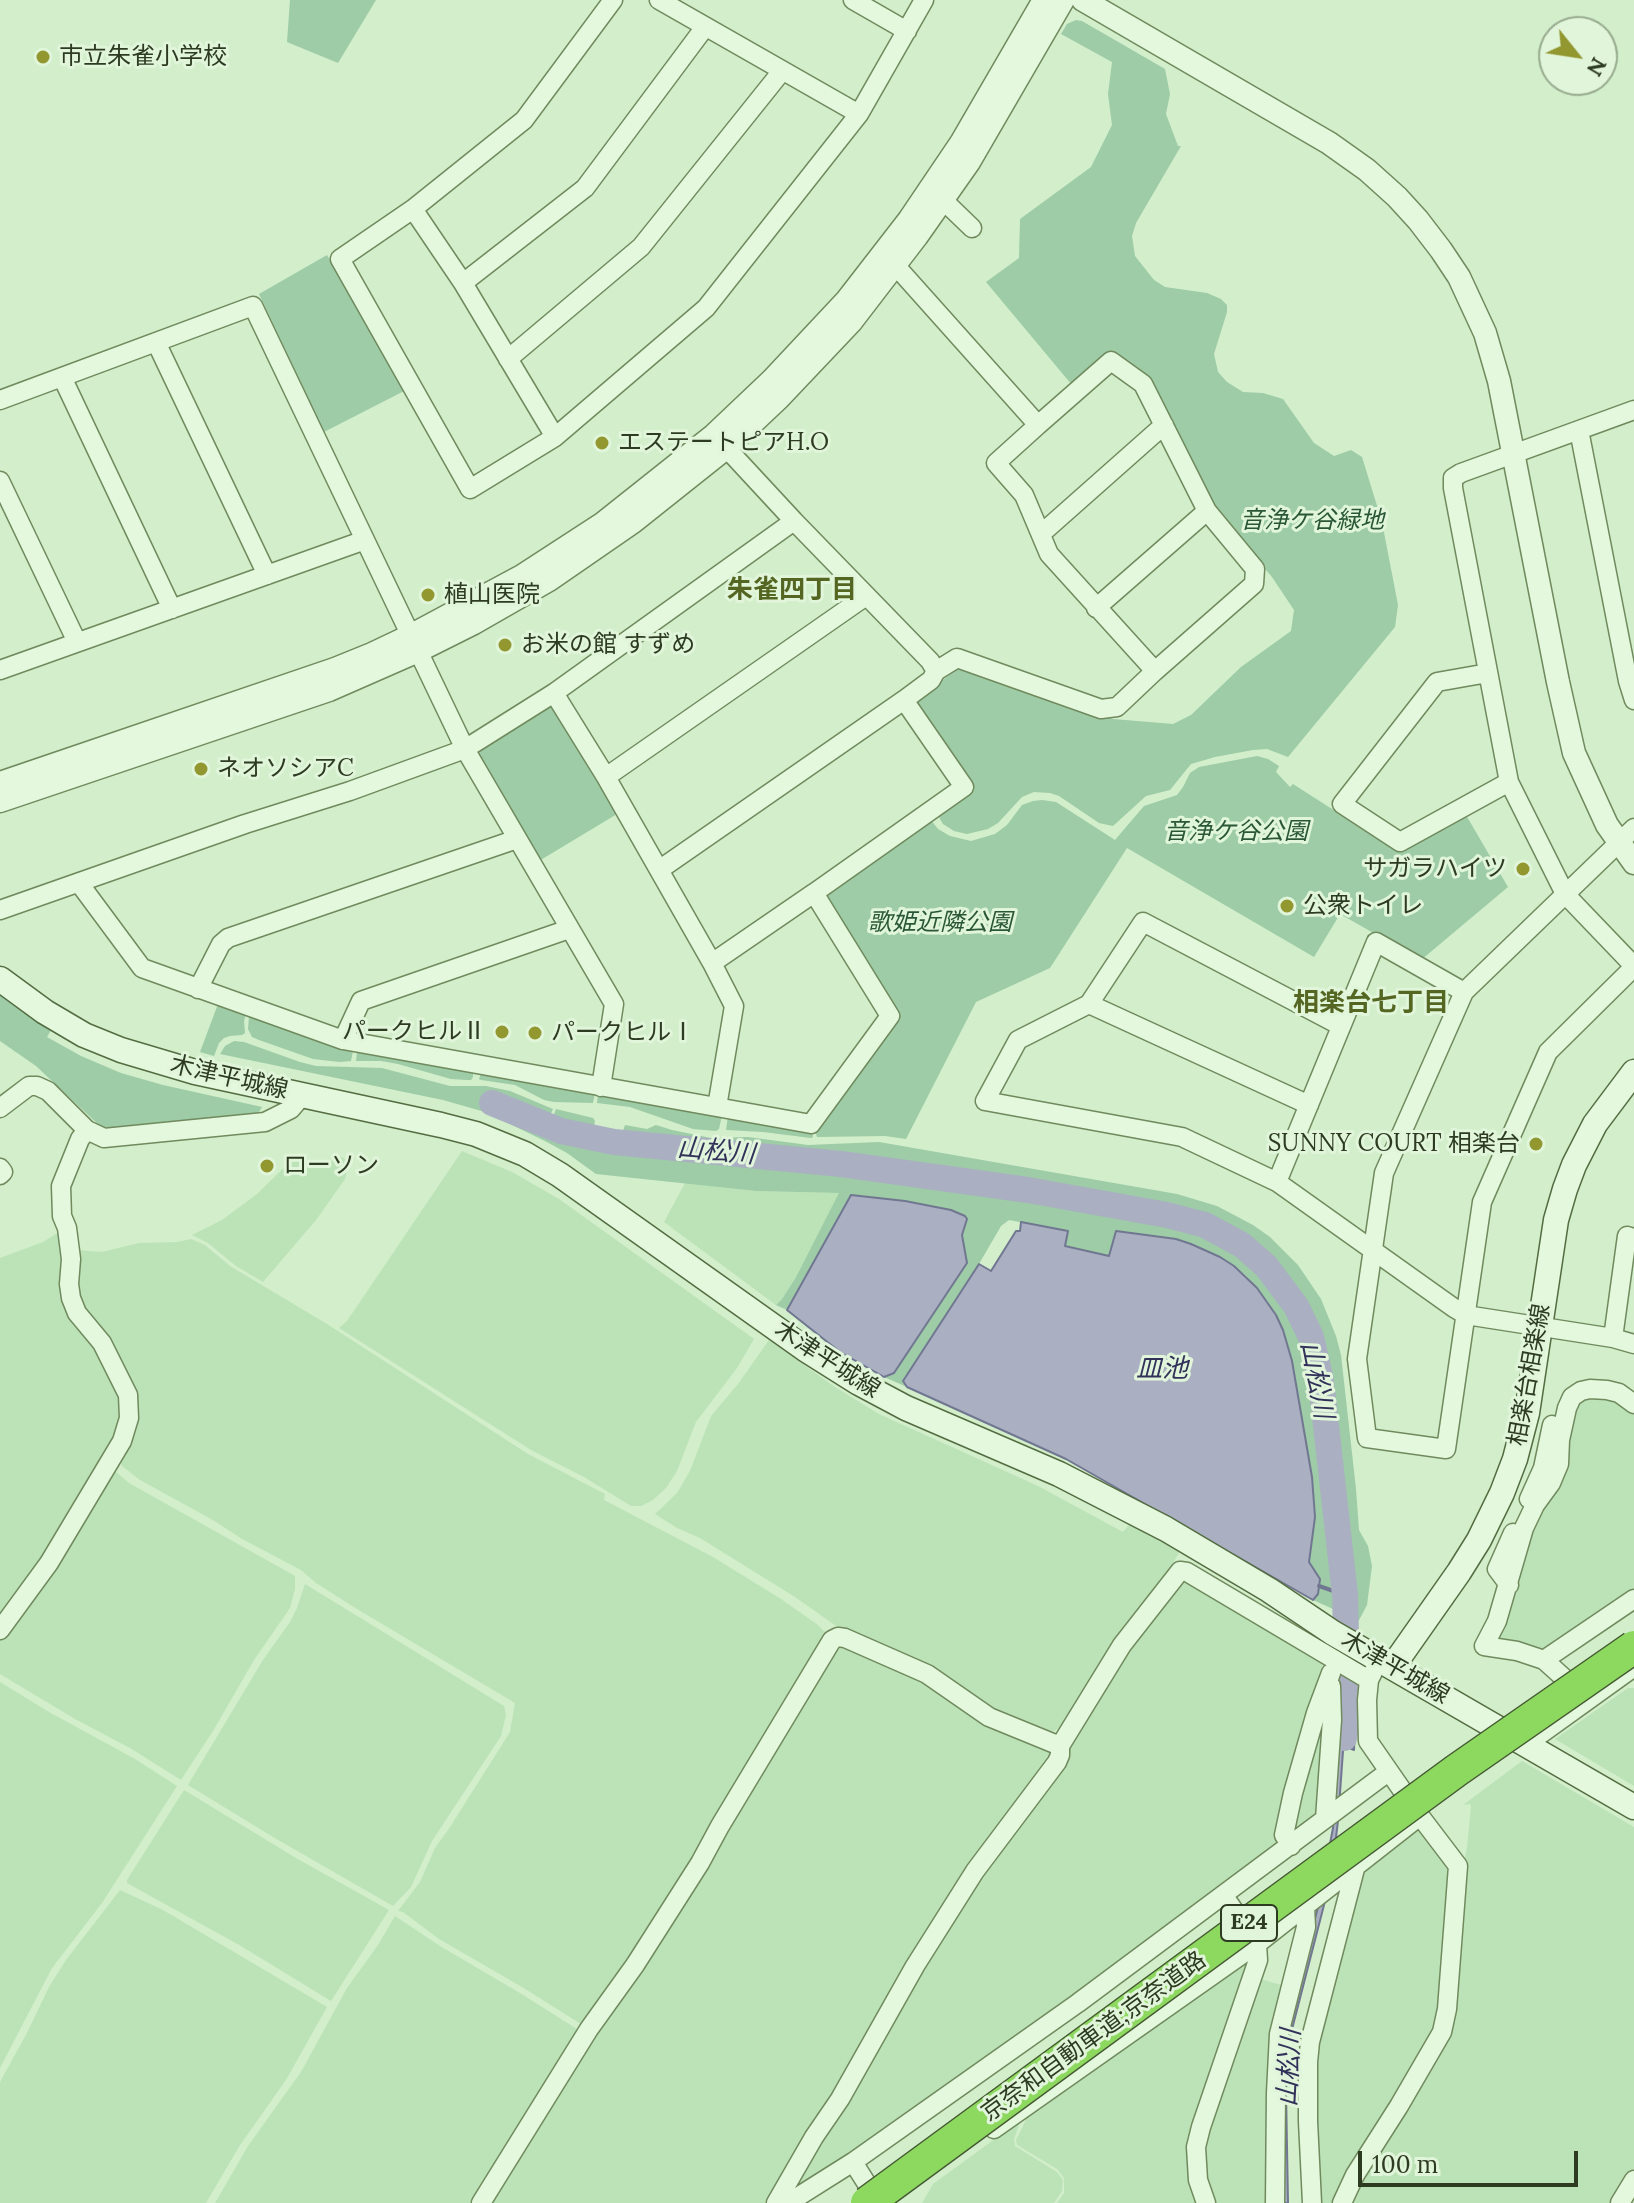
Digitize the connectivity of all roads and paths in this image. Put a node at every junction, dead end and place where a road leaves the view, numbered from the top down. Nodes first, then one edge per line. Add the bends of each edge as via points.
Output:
1 (613, 0) edge
2 (659, 0) edge
3 (853, 0) edge
4 (924, 0) edge
5 (1044, 0) edge
6 (1063, 0) edge
7 (1083, 0) edge
8 (705, 27) junction
9 (907, 31) junction
10 (782, 71) junction
11 (859, 114) junction
12 (943, 200) junction
13 (413, 209) junction
14 (972, 228) dead end
15 (895, 265) junction
16 (463, 283) junction
17 (156, 342) junction
18 (508, 359) junction
19 (62, 377) junction
20 (0, 400) edge
21 (1634, 410) edge
22 (1038, 425) junction
23 (1164, 425) junction
24 (1579, 430) junction
25 (555, 437) junction
26 (720, 442) junction
27 (1513, 453) junction
28 (0, 481) edge
29 (1207, 511) junction
30 (794, 521) junction
31 (1041, 534) junction
32 (365, 540) junction
33 (267, 575) junction
34 (866, 596) junction
35 (1096, 608) junction
36 (172, 609) junction
37 (77, 642) junction
38 (414, 644) junction
39 (0, 670) edge
40 (936, 671) junction
41 (1155, 671) junction
42 (1488, 673) junction
43 (554, 693) junction
44 (904, 700) junction
45 (1634, 700) edge
46 (465, 749) junction
47 (606, 777) junction
48 (1509, 782) junction
49 (0, 783) edge
50 (0, 801) edge
51 (1626, 836) edge
52 (517, 839) junction
53 (1634, 863) edge
54 (659, 870) junction
55 (79, 883) junction
56 (814, 893) junction
57 (1565, 894) junction
58 (0, 910) edge
59 (569, 929) junction
60 (712, 963) junction
61 (1634, 967) edge
62 (0, 979) edge
63 (198, 989) junction
64 (1464, 992) junction
65 (1089, 1004) junction
66 (1341, 1026) junction
67 (343, 1040) junction
68 (1634, 1072) edge
69 (601, 1087) junction
70 (303, 1095) junction
71 (1309, 1105) junction
72 (717, 1107) junction
73 (0, 1108) edge
74 (87, 1130) junction
75 (0, 1168) edge
76 (0, 1175) edge
77 (1277, 1182) junction
78 (1632, 1232) edge
79 (1373, 1252) junction
80 (1466, 1315) junction
81 (1540, 1325) junction
82 (1613, 1338) junction
83 (1634, 1344) edge
84 (1572, 1397) junction
85 (1634, 1404) edge
86 (1515, 1459) junction
87 (1543, 1468) junction
88 (1509, 1585) junction
89 (1634, 1599) edge
90 (0, 1630) edge
91 (1634, 1647) edge
92 (1544, 1660) junction
93 (1375, 1663) junction
94 (1331, 1666) junction
95 (1634, 1667) edge
96 (1581, 1703) junction
97 (1527, 1744) junction
98 (1060, 1746) junction
99 (1388, 1772) junction
100 (1634, 1807) edge
101 (1420, 1816) junction
102 (1325, 1819) junction
103 (1291, 1846) junction
104 (1356, 1865) junction
105 (1224, 1896) junction
106 (1305, 1907) junction
107 (1257, 1944) junction
108 (1078, 2003) junction
109 (1110, 2047) junction
110 (853, 2162) junction
111 (1634, 2180) edge
112 (1294, 2201) edge
113 (481, 2203) edge
114 (776, 2203) edge
115 (788, 2203) edge
116 (867, 2203) edge
117 (879, 2203) edge
118 (891, 2203) edge
119 (1206, 2203) edge
120 (1342, 2203) edge
121 (1620, 2203) edge

1 - 13 street via 524,120
2 - 8 street
3 - 9 street
4 - 9 street
5 - 26 street via 961,143 909,220 847,300
6 - 12 street
7 - 27 street via 1329,143 1397,197 1459,277 1485,333
8 - 10 street
8 - 16 street via 585,188
9 - 11 street
10 - 11 street
10 - 18 street via 641,247
11 - 25 street via 706,308
12 - 14 street
12 - 15 street
13 - 16 street
13 - 25 street via 340,259 470,489
15 - 22 street
15 - 26 street via 851,322 779,398
16 - 18 street
17 - 19 street
17 - 32 street via 253,306
17 - 33 street
18 - 25 street
19 - 20 street
19 - 36 street
21 - 24 street
22 - 23 street via 1111,361 1143,384
22 - 31 street via 996,463 1024,495
23 - 29 street
23 - 31 street
24 - 27 street
24 - 45 street
26 - 30 street
26 - 38 street
27 - 42 street via 1453,478
27 - 51 street via 1574,753 1607,825
28 - 37 street
29 - 35 street
29 - 41 street via 1255,569 1254,584
30 - 34 street
30 - 43 street
31 - 35 street via 1049,554
32 - 33 street
32 - 38 street
33 - 36 street
34 - 40 street
34 - 47 street
35 - 41 street
36 - 37 street
37 - 39 street
38 - 46 street
38 - 49 street
38 - 50 street via 329,690
40 - 41 street via 957,658 1101,709 1117,707
40 - 44 street
42 - 48 street
42 - 48 street via 1437,682 1342,804 1400,842
43 - 46 street
43 - 47 street
44 - 54 street
44 - 56 street via 964,787
46 - 52 street
46 - 55 street
47 - 54 street
48 - 57 street
51 - 53 street
51 - 57 street
52 - 59 street
52 - 63 street via 228,938
54 - 60 street
55 - 58 street
55 - 63 street via 142,968
56 - 60 street
56 - 72 street via 890,1016 811,1124
57 - 61 street
57 - 64 street
59 - 67 street via 361,1001
59 - 69 street via 614,1004
60 - 72 street via 734,1006
61 - 80 street via 1548,1052 1482,1202
62 - 70 main road, 木津平城線 via 84,1035 121,1050
63 - 67 street
64 - 66 street via 1376,942
64 - 79 street via 1384,1173
65 - 66 street via 1143,922
65 - 71 street
65 - 77 street via 1018,1040 985,1101 1182,1137
66 - 71 street
67 - 69 street
68 - 81 main road, 相楽台相楽線 via 1595,1124 1565,1189
69 - 72 street
70 - 74 street via 291,1109 265,1122 104,1138
70 - 93 main road, 木津平城線 via 476,1134 525,1154 859,1383 1135,1512 1256,1582
71 - 77 street
73 - 74 street via 29,1086 37,1086
74 - 90 street via 61,1186 71,1298 128,1395 129,1418 122,1441 57,1550
75 - 76 street
77 - 79 street
78 - 82 street
79 - 80 street
79 - 80 street via 1357,1359 1367,1438 1446,1449
80 - 81 street
81 - 82 street
81 - 86 main road, 相楽台相楽線
82 - 83 street
84 - 85 street via 1581,1391 1607,1390
84 - 87 street via 1554,1411
84 - 88 street via 1559,1464 1528,1518
86 - 87 street
86 - 93 main road, 相楽台相楽線 via 1459,1572
87 - 88 street via 1497,1569
88 - 92 street via 1484,1646
89 - 92 street
91 - 116 highway, 京奈和自動車道;京奈道路 / E24, bridge via 1457,1770
92 - 96 street
93 - 94 street
93 - 97 main road, 木津平城線
93 - 99 street via 1367,1700 1368,1741
94 - 98 street via 1180,1571 1122,1645
94 - 102 street
94 - 103 street via 1293,1793 1284,1835
95 - 96 street
96 - 97 street
97 - 100 main road, 木津平城線
98 - 113 street via 989,1717 927,1674 845,1638 832,1640 700,1863
98 - 114 street via 1057,1762 975,1871 915,1966
99 - 101 street
99 - 102 street
101 - 104 street
101 - 120 street via 1458,1866 1447,2009 1442,2032
102 - 103 street
103 - 105 street
104 - 106 street
104 - 112 street via 1310,2042 1308,2121
105 - 107 street
105 - 108 street
106 - 107 street
106 - 112 street via 1306,1927 1279,2034 1276,2093
107 - 109 street
107 - 119 street via 1258,1960 1196,2147
108 - 109 street
108 - 110 street
109 - 118 street
110 - 115 street
110 - 117 street
111 - 121 street

